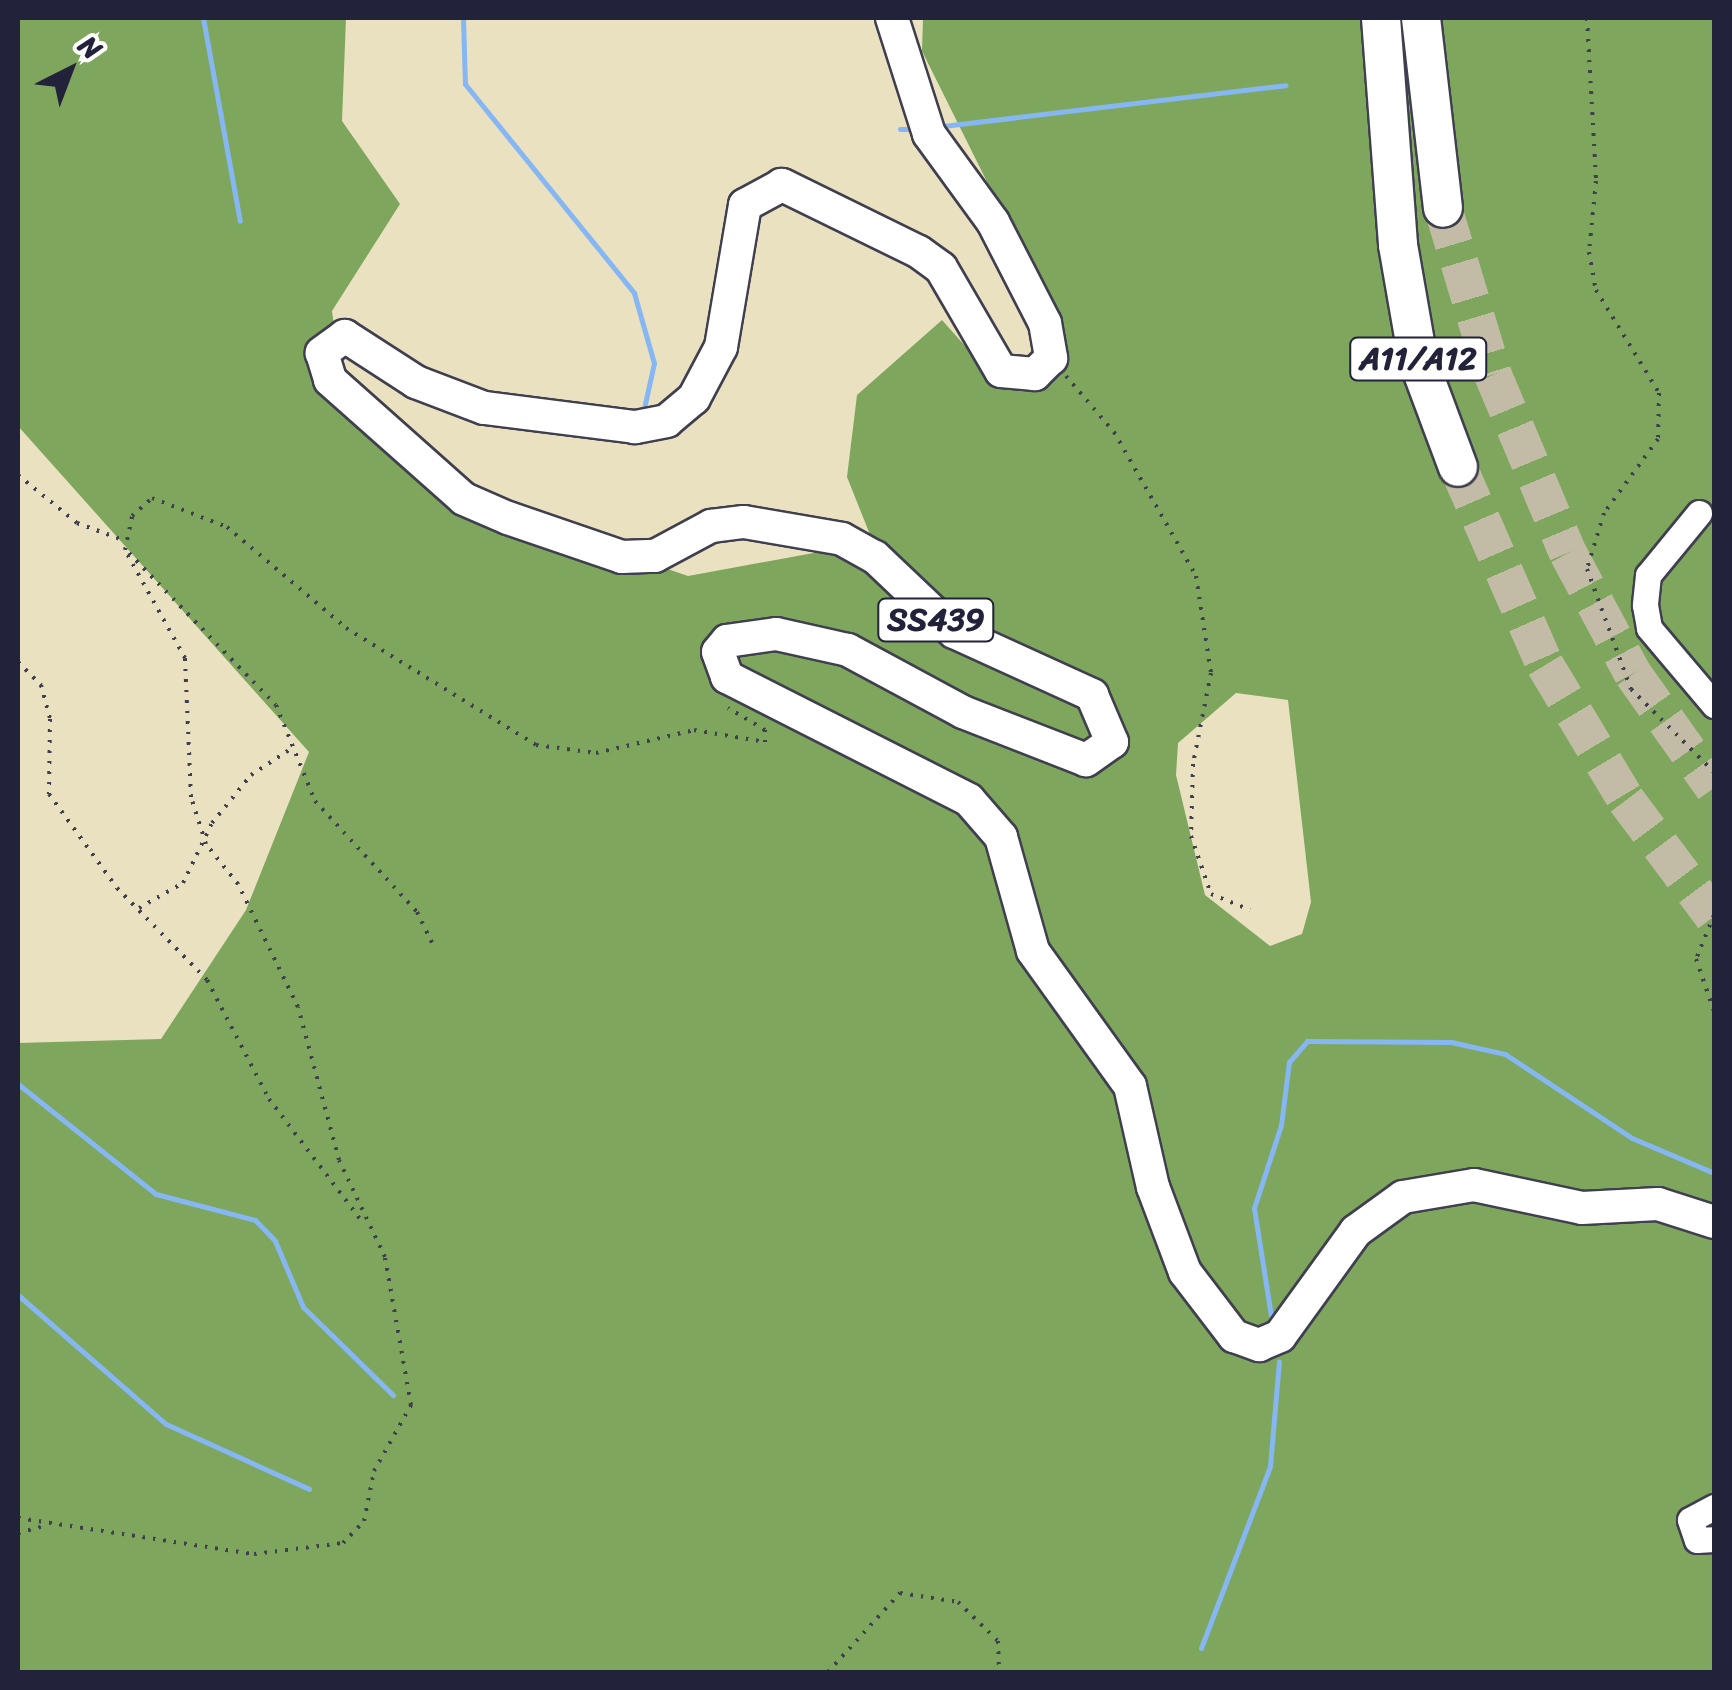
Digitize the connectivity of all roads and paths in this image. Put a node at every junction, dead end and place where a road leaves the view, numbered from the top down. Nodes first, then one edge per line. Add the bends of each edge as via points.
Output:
1 (892, 18) edge
2 (1381, 18) edge
3 (1422, 18) edge
4 (1587, 18) edge
5 (1443, 208) tunnel mouth
6 (1051, 358) junction
7 (1458, 467) tunnel mouth
8 (18, 476) edge
9 (1699, 512) dead end
10 (123, 540) junction
11 (125, 550) junction
12 (18, 662) edge
13 (741, 685) junction
14 (1714, 705) edge
15 (290, 749) junction
16 (1714, 772) edge
17 (206, 844) junction
18 (139, 908) junction
19 (1250, 910) dead end
20 (1714, 916) edge
21 (434, 947) dead end
22 (1714, 1011) edge
23 (1714, 1222) edge
24 (366, 1228) junction
25 (1714, 1508) edge
26 (18, 1518) edge
27 (50, 1525) junction
28 (18, 1533) edge
29 (1714, 1540) edge
30 (828, 1672) edge
31 (999, 1672) edge

1 - 6 main road via 929,134 1021,273
2 - 7 highway, A11/A12 via 1398,246 1418,360
3 - 5 highway
4 - 16 path via 1596,181 1588,252 1596,290 1658,393 1658,438 1604,513 1587,569 1631,689
6 - 13 main road, SS439 via 1035,374 1002,372 940,268 782,185 745,205 721,347 694,398 667,421 635,427 484,408 416,382 356,338 326,345 330,380 464,498 622,557 655,556 711,526 744,522 842,539 875,557 954,632 1092,695 1112,742 1086,760 1062,756 848,650 776,634 726,642 718,652
6 - 19 path via 1114,432 1196,576 1211,673 1193,764 1191,836 1210,894
8 - 10 path via 77,523
9 - 14 street via 1648,575 1645,604 1649,628
10 - 11 path
10 - 13 path via 132,516 152,498 227,526 346,628 536,745 596,752 694,730 765,742 765,730 724,703
11 - 15 path via 276,706
11 - 17 path via 184,658 191,797
12 - 18 path via 41,685 50,719 49,794
13 - 23 main road via 969,800 993,827 1034,951 1130,1086 1152,1187 1186,1272 1219,1325 1246,1344 1280,1336 1356,1230 1403,1197 1474,1185 1582,1208 1658,1204
15 - 17 path via 251,774
15 - 21 path via 316,801 417,912
17 - 18 path via 183,883
17 - 24 path via 238,884 292,992 308,1069
18 - 24 path via 207,980 269,1099
20 - 22 path via 1696,959
24 - 27 path via 385,1257 413,1386 353,1537 254,1554
25 - 29 street via 1690,1520 1697,1540
26 - 27 path
27 - 28 path
30 - 31 path via 900,1593 958,1602 998,1641

